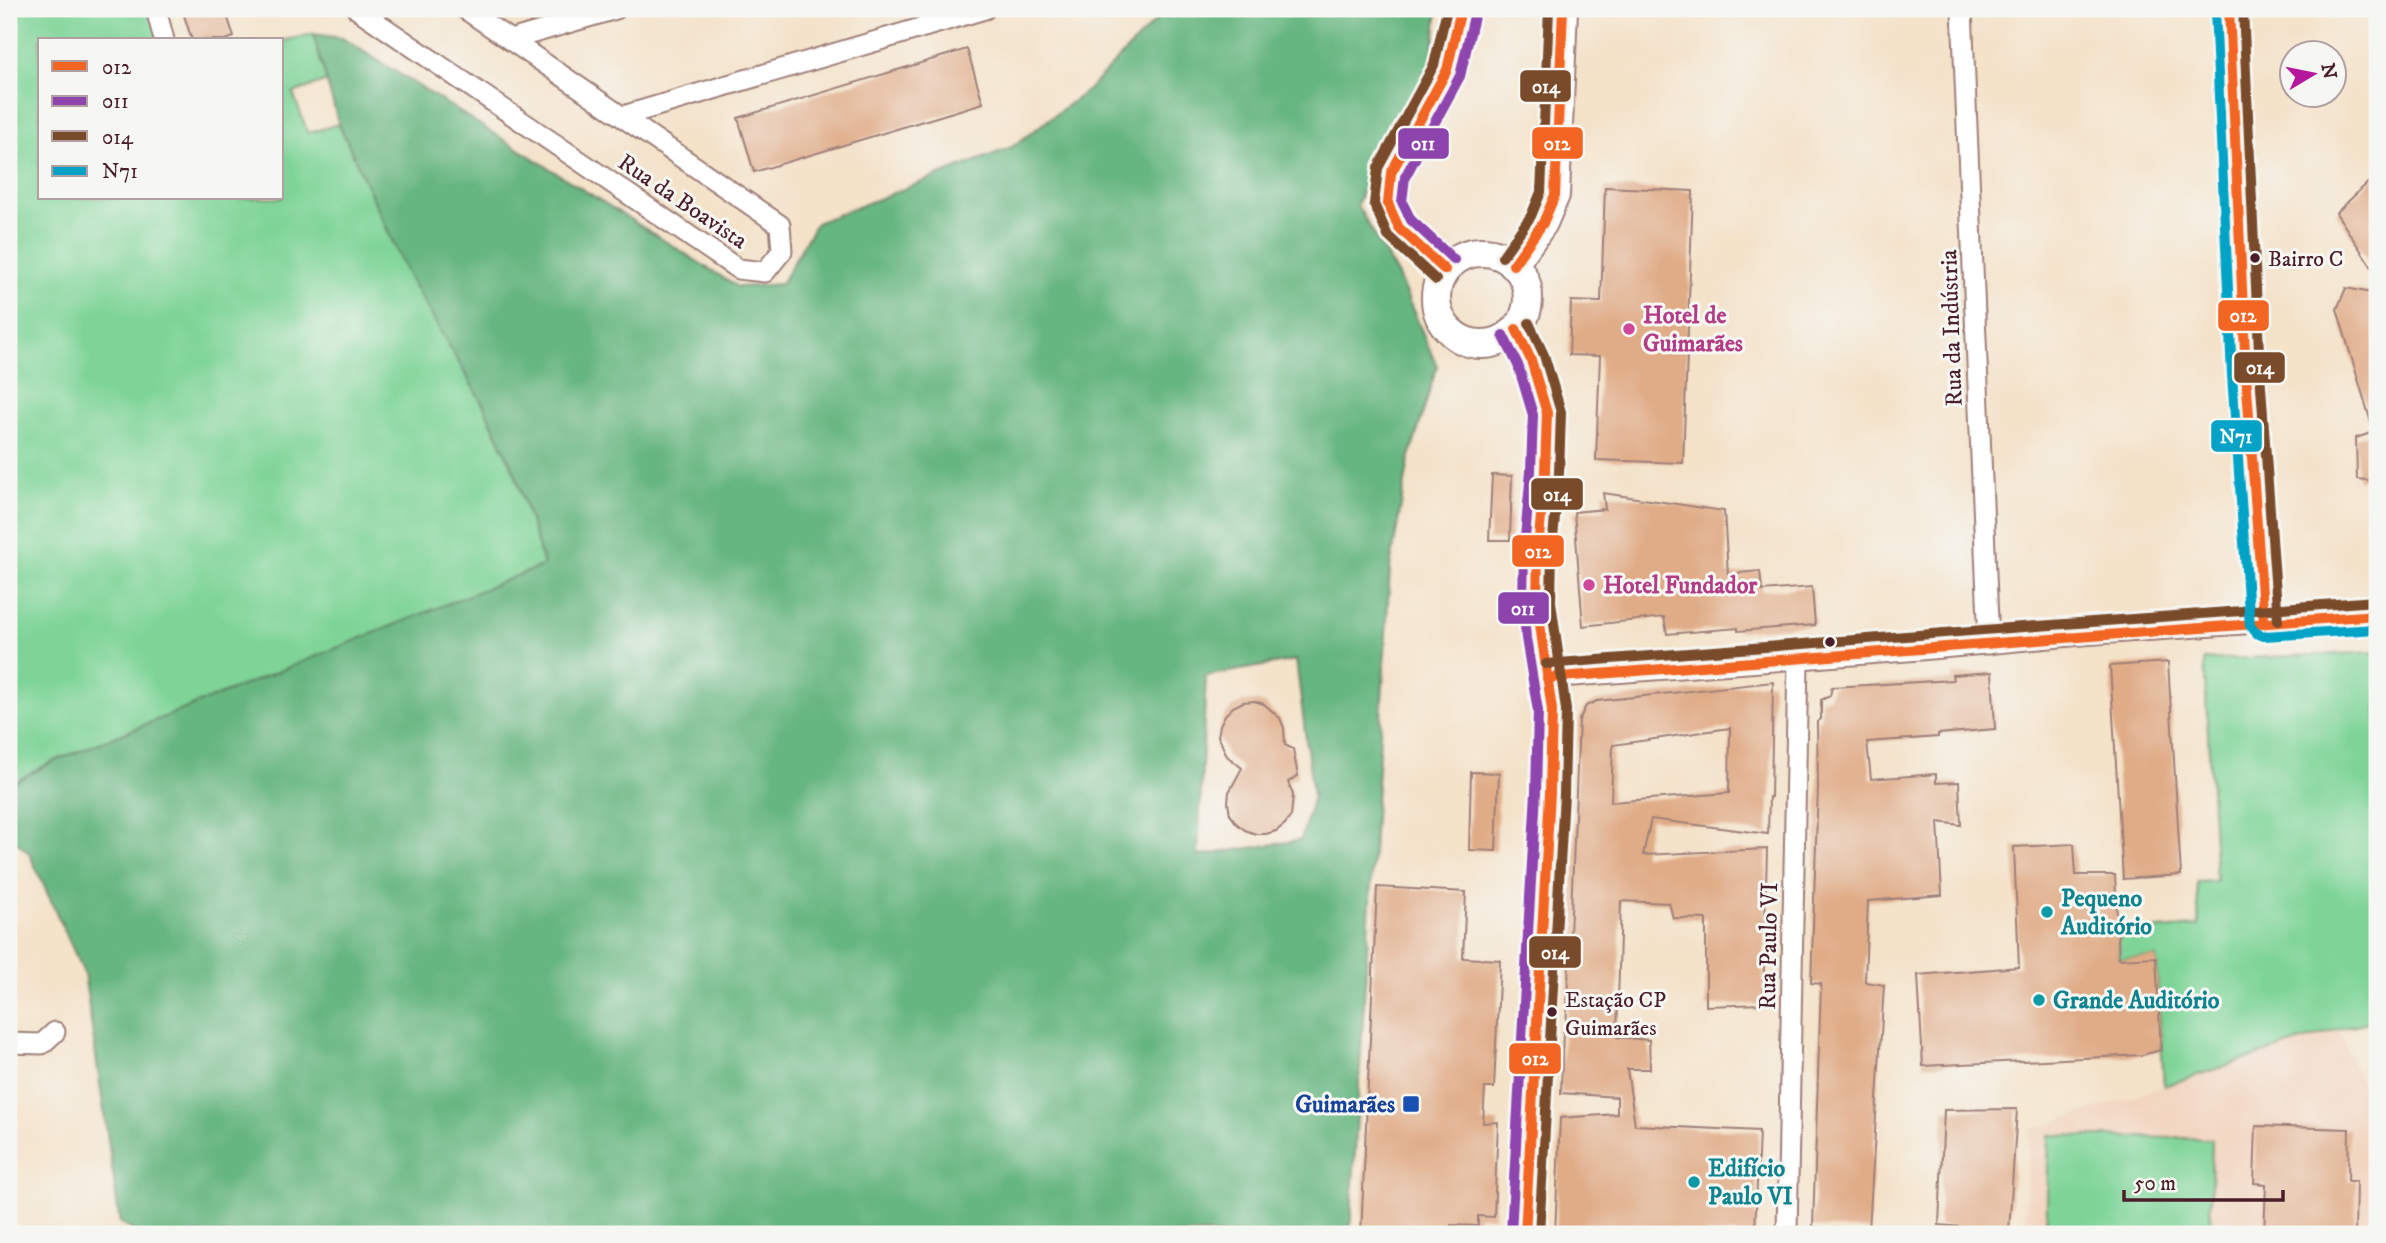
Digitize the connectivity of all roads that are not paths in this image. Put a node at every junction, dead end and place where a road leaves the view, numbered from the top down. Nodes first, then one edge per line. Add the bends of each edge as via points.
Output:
1 (156, 9) edge
2 (356, 9) edge
3 (465, 9) edge
4 (616, 9) edge
5 (985, 9) edge
6 (1461, 9) edge
7 (1563, 9) edge
8 (1962, 9) edge
9 (2229, 9) edge
10 (163, 38) edge
11 (510, 40) junction
12 (624, 116) junction
13 (1513, 265) junction
14 (1445, 270) junction
15 (1516, 329) junction
16 (2377, 615) edge
17 (2264, 622) junction
18 (1989, 645) junction
19 (1798, 659) junction
20 (1547, 678) junction
21 (55, 1032) dead end
22 (9, 1043) edge
23 (1525, 1234) edge
24 (1787, 1234) edge

1 - 10 street
2 - 12 street, Rua da Boavista via 738,269 765,272 782,251 780,225
3 - 11 street, Rua da Boavista
4 - 11 street
5 - 12 street
6 - 14 street via 1447,70 1391,173 1388,204 1399,228
7 - 13 street via 1555,195 1543,223
8 - 18 street, Rua da Indústria
9 - 17 street via 2246,374
11 - 12 street, Rua da Boavista
13 - 14 street via 1490,253 1472,253
13 - 15 street via 1524,279 1528,298
14 - 15 street via 1435,297 1438,315 1453,335 1486,345
15 - 20 street via 1547,413 1537,603
16 - 17 street
17 - 18 street
18 - 19 street
19 - 20 street
19 - 24 street, Rua Paulo VI
20 - 23 street via 1552,710 1550,793
21 - 22 street via 42,1044

